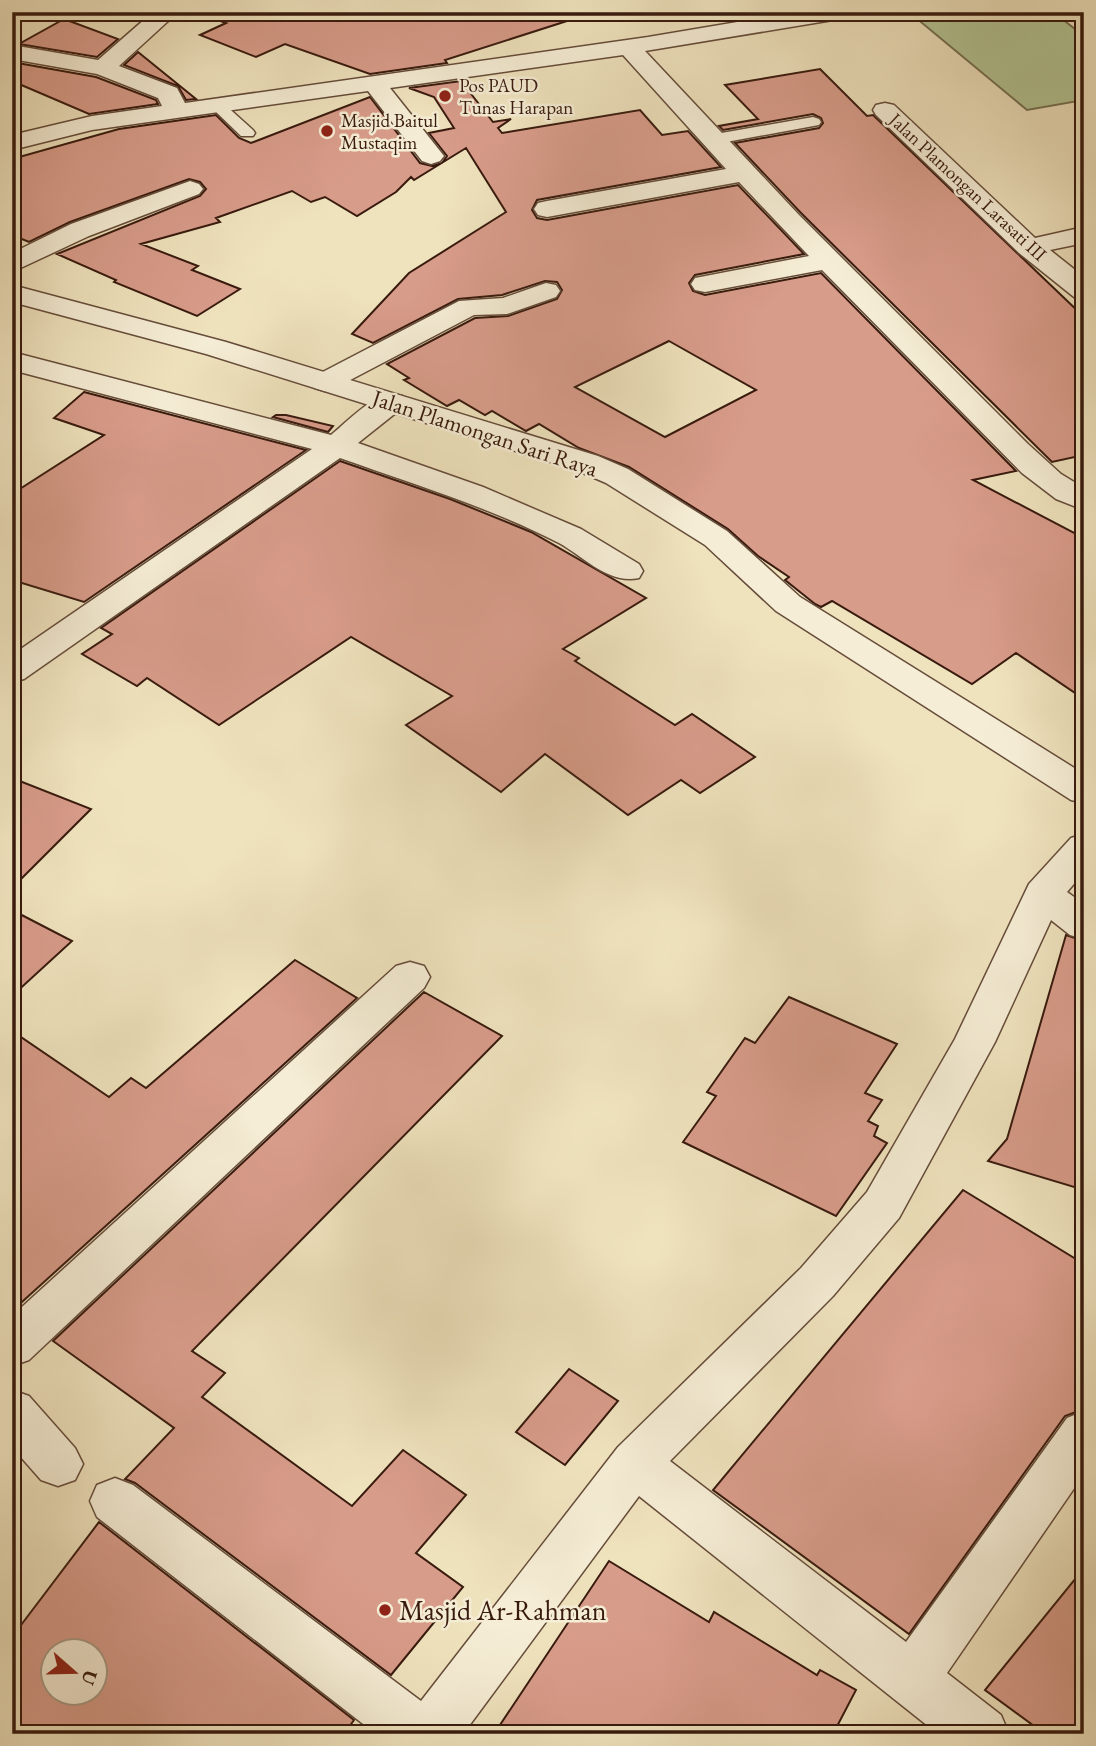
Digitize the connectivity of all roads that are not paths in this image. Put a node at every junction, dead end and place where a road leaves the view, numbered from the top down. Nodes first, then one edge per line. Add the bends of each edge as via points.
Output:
1 (167, 12) edge
2 (839, 12) edge
3 (660, 19) dead end
4 (748, 19) edge
5 (628, 46) junction
6 (12, 52) edge
7 (103, 68) junction
8 (375, 84) junction
9 (172, 102) junction
10 (218, 106) junction
11 (885, 110) dead end
12 (813, 122) dead end
13 (247, 133) dead end
14 (710, 140) junction
15 (12, 143) edge
16 (432, 156) dead end
17 (742, 174) junction
18 (190, 189) dead end
19 (547, 209) dead end
20 (1084, 235) edge
21 (1029, 247) junction
22 (829, 260) junction
23 (12, 264) edge
24 (705, 285) dead end
25 (546, 291) dead end
26 (1084, 291) edge
27 (12, 293) edge
28 (12, 361) edge
29 (325, 382) junction
30 (391, 402) junction
31 (335, 446) junction
32 (1084, 476) edge
33 (1053, 484) junction
34 (1084, 501) edge
35 (627, 570) dead end
36 (12, 671) edge
37 (1084, 791) edge
38 (1084, 847) edge
39 (1043, 894) junction
40 (1084, 925) edge
41 (410, 978) dead end
42 (12, 1346) edge
43 (12, 1411) edge
44 (1083, 1437) edge
45 (635, 1463) junction
46 (58, 1464) dead end
47 (115, 1501) dead end
48 (912, 1678) junction
49 (420, 1734) edge
50 (429, 1734) edge
51 (982, 1734) edge

1 - 7 street
2 - 4 street
3 - 9 street
4 - 5 street
5 - 8 street
5 - 14 street
6 - 7 street
7 - 9 street
8 - 10 street
8 - 16 street
9 - 10 street
9 - 15 street
10 - 13 lane
11 - 21 street, Jalan Plamongan Larasati III
12 - 14 lane
14 - 17 street
17 - 19 street
17 - 22 street
18 - 23 street via 80,230
20 - 21 street
21 - 26 street, Jalan Plamongan Larasati III
22 - 24 street
22 - 33 street
25 - 29 street via 507,306 470,307 454,313
27 - 29 street, Jalan Plamongan Sari Raya
28 - 31 street
29 - 30 street, Jalan Plamongan Sari Raya
30 - 31 street
30 - 37 street, Jalan Plamongan Sari Raya via 617,476 716,538 788,604
31 - 35 street via 472,494 570,536
31 - 36 street
32 - 33 street
33 - 34 street
38 - 39 street
39 - 40 street
39 - 45 street via 974,1042 883,1205 817,1282
41 - 42 street
43 - 46 street
44 - 48 street
45 - 48 street
45 - 50 street
47 - 49 street
48 - 51 street

